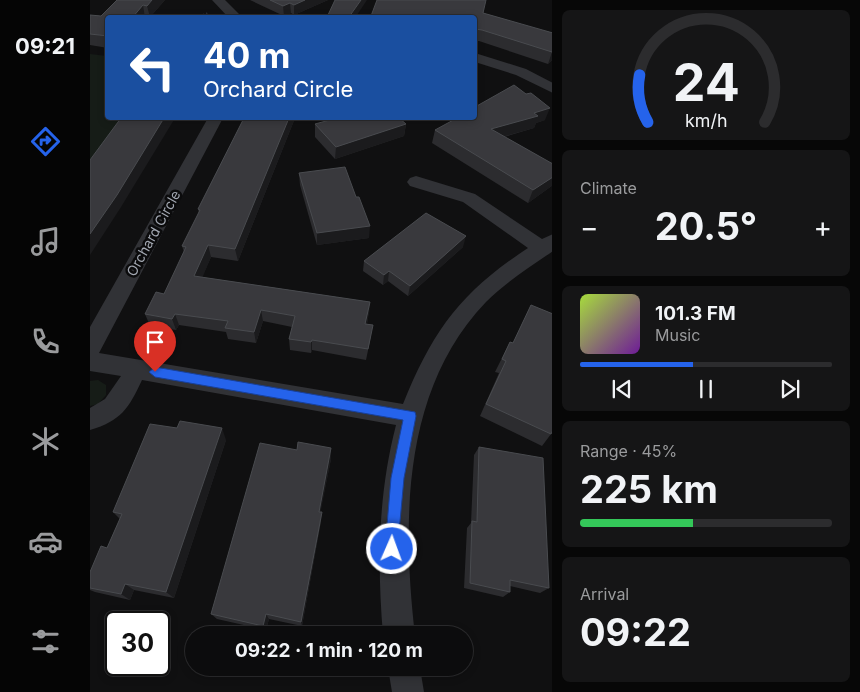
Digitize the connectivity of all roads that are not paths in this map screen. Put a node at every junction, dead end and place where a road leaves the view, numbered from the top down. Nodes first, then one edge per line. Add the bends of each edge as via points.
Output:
1 (218, 0) edge
2 (234, 15) edge
3 (477, 58) edge
4 (552, 89) edge
5 (215, 120) edge
6 (416, 182) dead end
7 (547, 244) edge
8 (90, 348) edge
9 (90, 361) edge
10 (136, 369) junction
11 (410, 416) junction
12 (90, 419) edge
13 (397, 626) edge
14 (405, 676) edge
15 (408, 692) edge

1 - 2 street
3 - 4 street via 521,72
5 - 8 street, Orchard Circle
6 - 7 street via 469,198
7 - 11 street via 478,297 458,321 432,365
9 - 10 street
10 - 11 street
10 - 12 street via 112,410
11 - 13 street via 402,445 393,512
14 - 15 street

